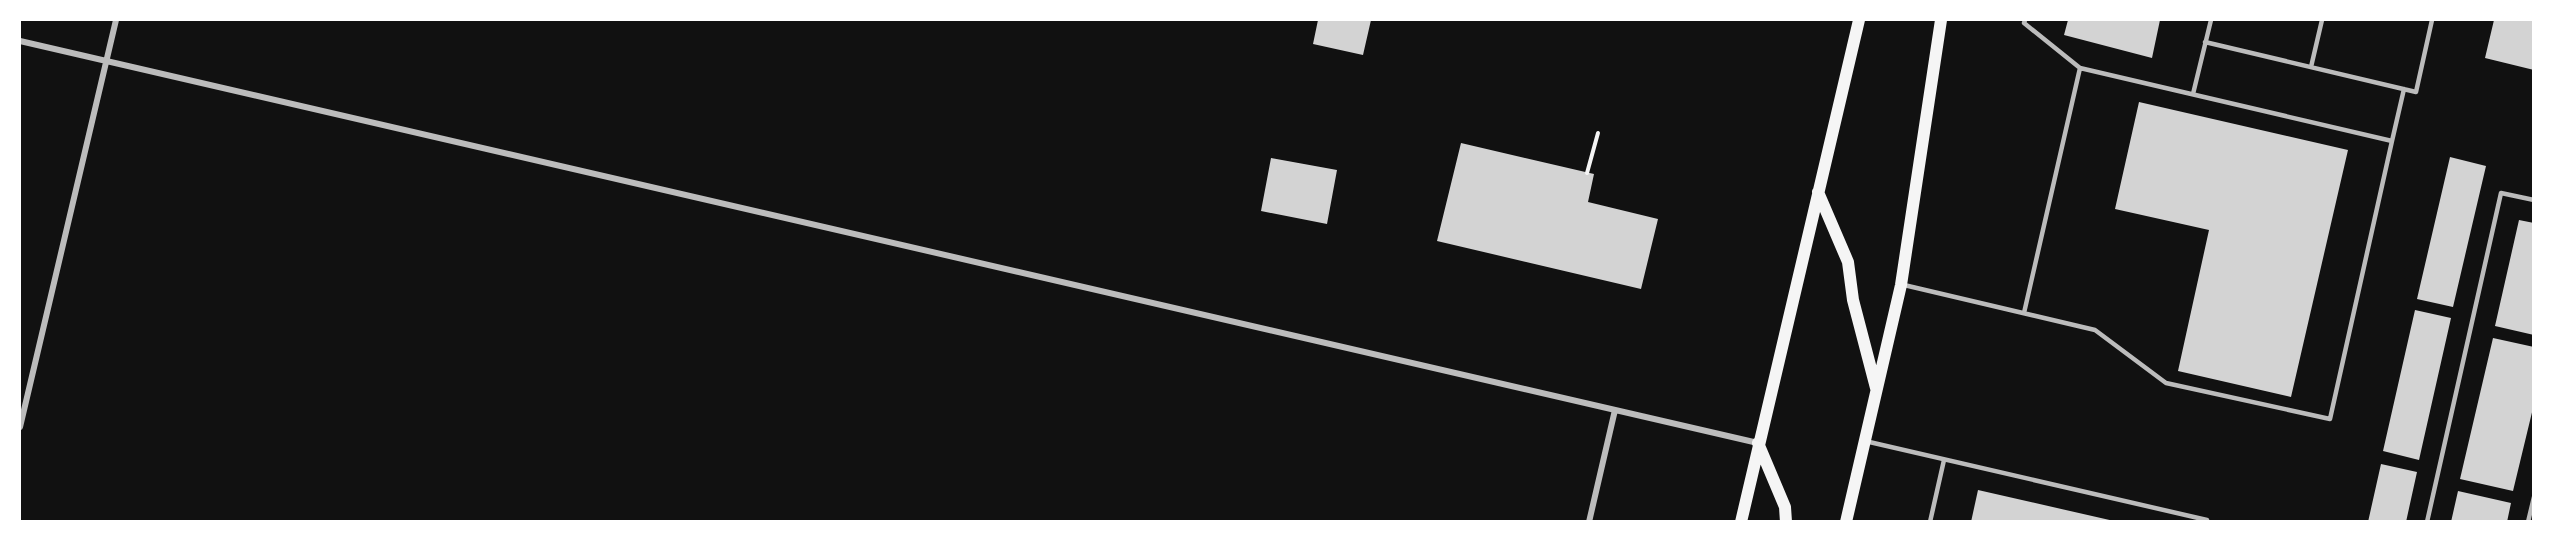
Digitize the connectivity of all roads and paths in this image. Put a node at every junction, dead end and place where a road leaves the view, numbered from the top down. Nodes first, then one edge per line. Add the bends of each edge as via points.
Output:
1 (116, 20) edge
2 (1858, 20) edge
3 (1941, 20) edge
4 (2025, 20) edge
5 (2211, 20) edge
6 (2322, 20) edge
7 (2432, 20) edge
8 (20, 41) edge
9 (2205, 42) junction
10 (106, 61) junction
11 (2080, 68) junction
12 (2311, 68) junction
13 (2404, 89) junction
14 (2193, 94) junction
15 (1598, 133) dead end
16 (2392, 141) junction
17 (1587, 173) dead end
18 (1818, 192) junction
19 (2534, 200) edge
20 (1901, 285) junction
21 (2024, 313) junction
22 (1877, 392) junction
23 (1615, 410) junction
24 (20, 427) edge
25 (1865, 441) junction
26 (1758, 443) junction
27 (1944, 460) junction
28 (2534, 497) edge
29 (2207, 520) edge
30 (1589, 522) edge
31 (1742, 522) edge
32 (1786, 522) edge
33 (1846, 522) edge
34 (1930, 522) edge
35 (2427, 522) edge
36 (2528, 522) edge

1 - 10 street
2 - 18 main road
3 - 20 main road
4 - 11 lane
5 - 9 lane
6 - 12 lane
7 - 13 lane via 2416,92
8 - 10 street
9 - 12 lane
9 - 14 lane
10 - 23 street
10 - 24 street
11 - 14 lane
11 - 21 lane
12 - 13 lane
13 - 16 lane
14 - 16 lane
15 - 17 path
16 - 21 lane via 2330,419 2166,383 2095,330
18 - 22 main road via 1848,262 1853,300
18 - 26 main road
19 - 35 lane via 2501,193
20 - 21 lane
20 - 22 main road
22 - 25 main road
23 - 26 street
23 - 30 street
25 - 27 lane
25 - 33 main road
26 - 31 main road
26 - 32 main road via 1785,507
27 - 29 lane
27 - 34 lane
28 - 36 lane

